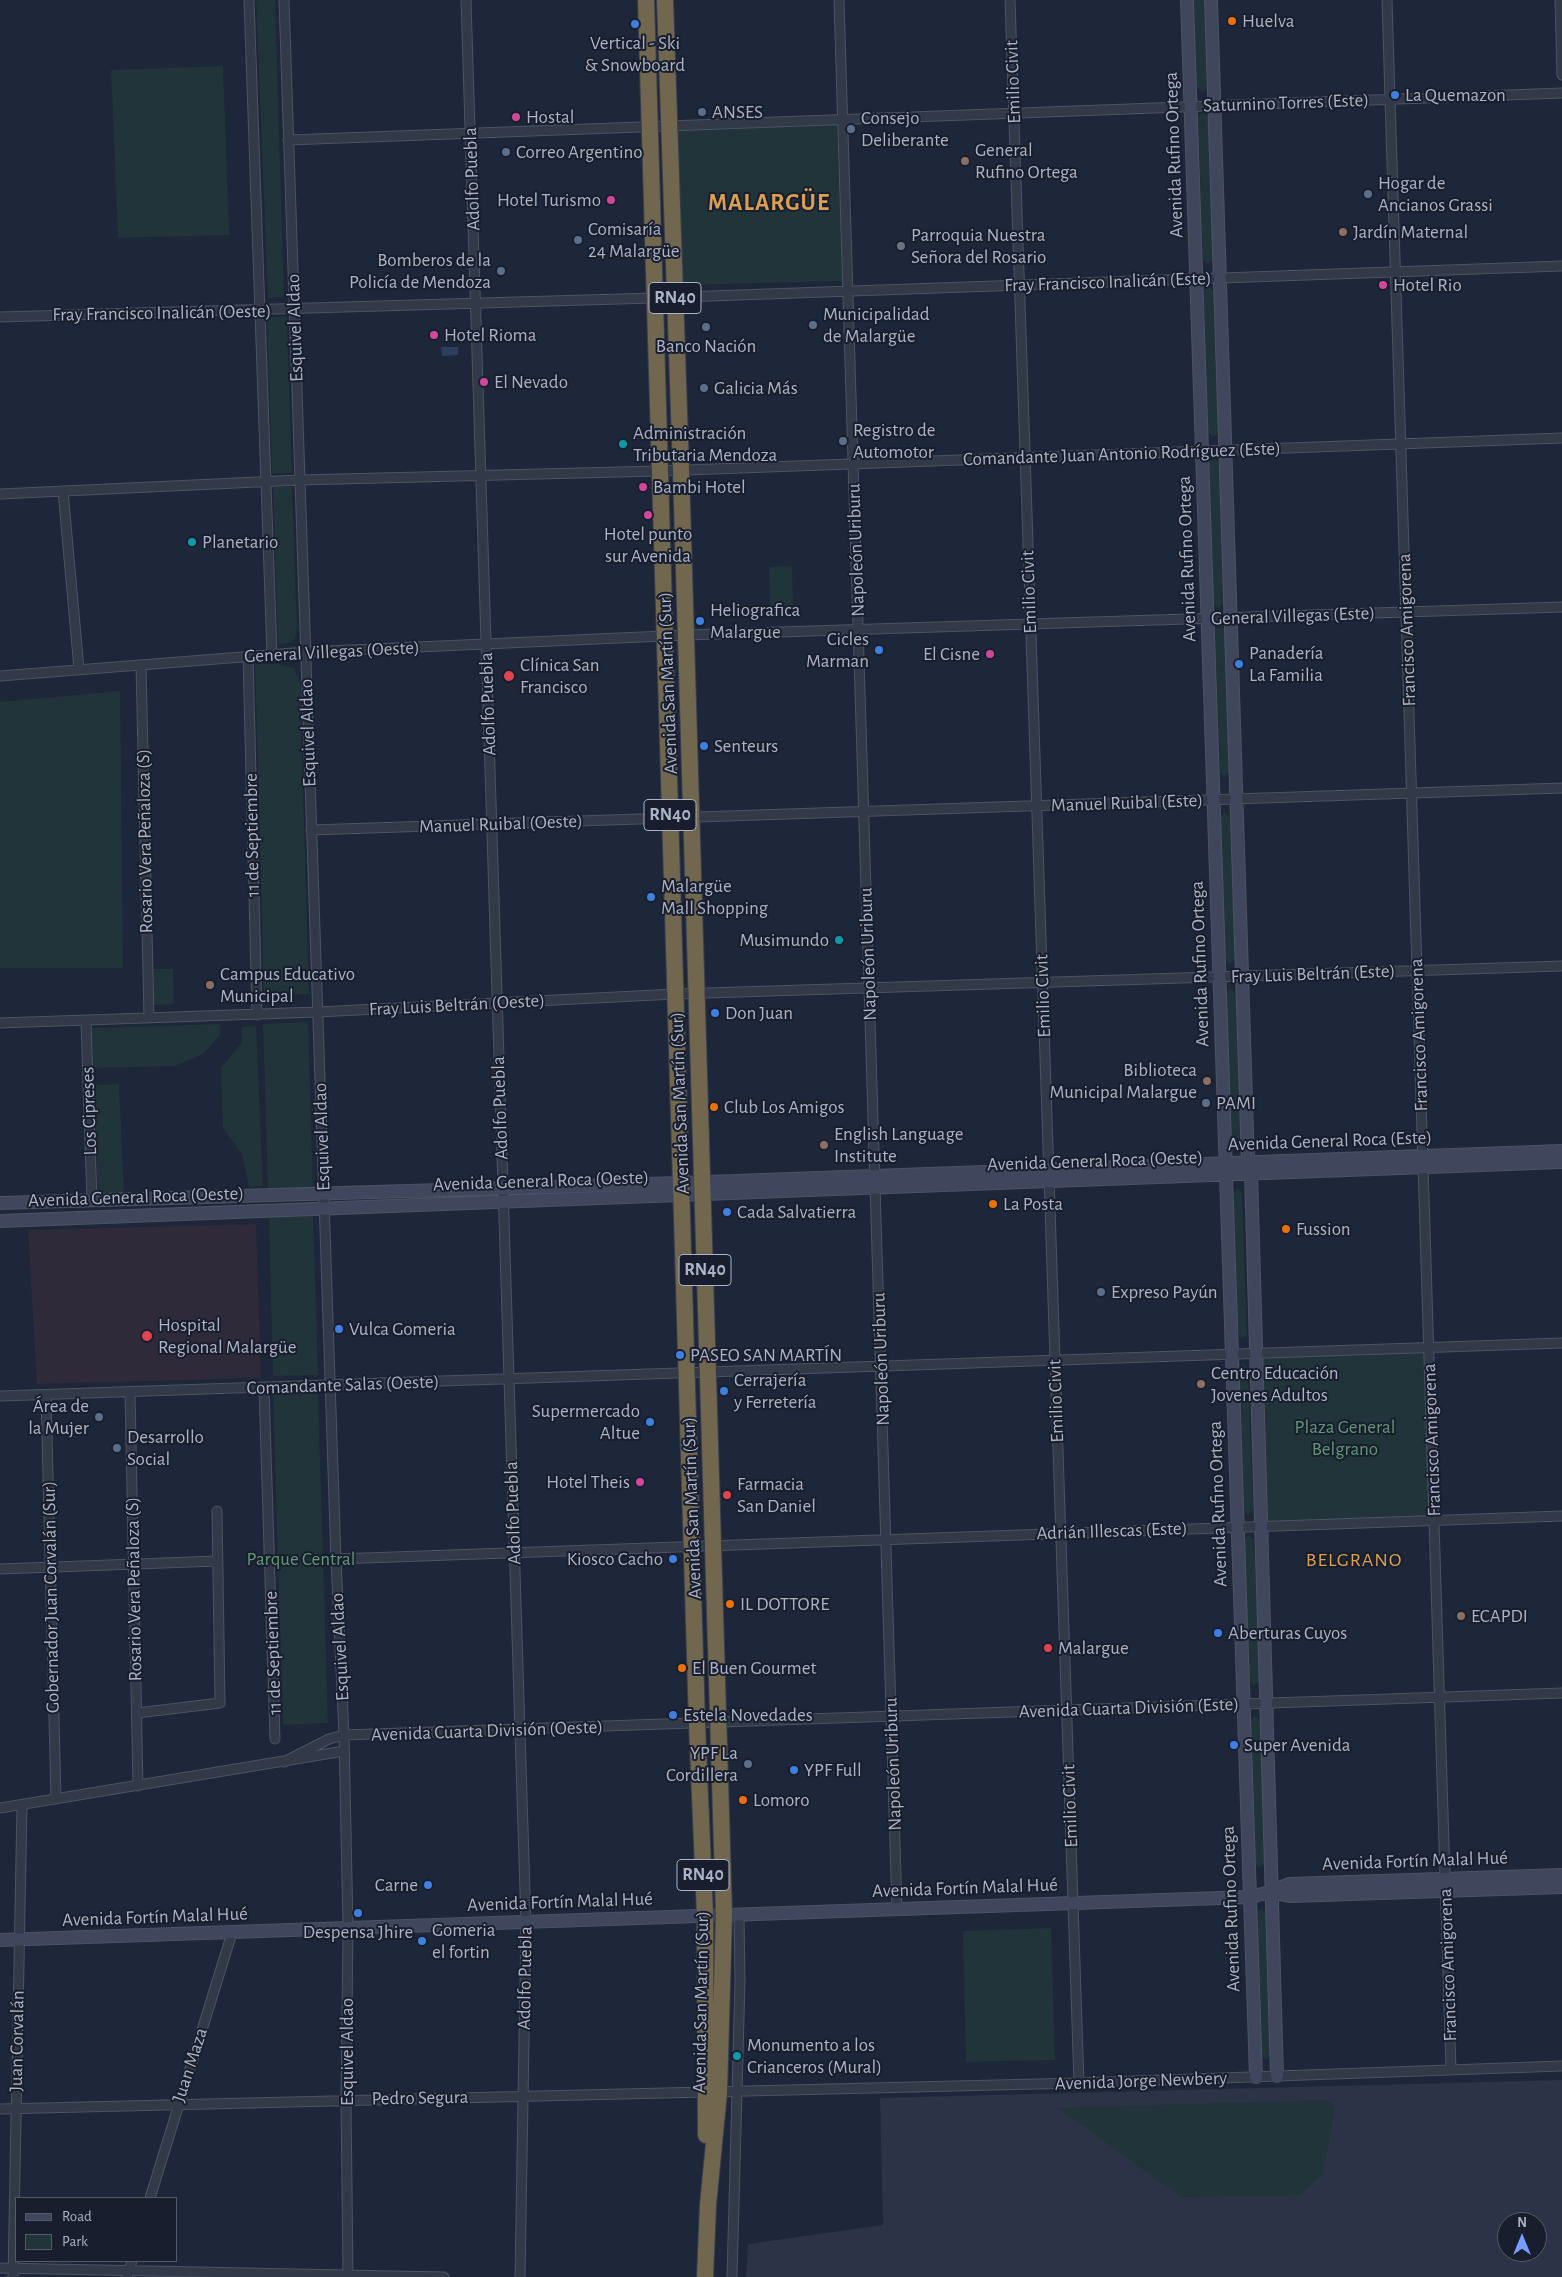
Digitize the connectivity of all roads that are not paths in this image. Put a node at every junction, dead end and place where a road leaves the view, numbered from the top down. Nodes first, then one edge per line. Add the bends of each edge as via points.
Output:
1 (249, 0) edge
2 (284, 0) edge
3 (466, 0) edge
4 (646, 0) edge
5 (664, 0) edge
6 (839, 0) edge
7 (1010, 0) edge
8 (1187, 0) edge
9 (1211, 0) edge
10 (1387, 0) edge
11 (1560, 0) edge
12 (1562, 75) edge
13 (1562, 93) edge
14 (1390, 100) junction
15 (1214, 106) junction
16 (1191, 107) junction
17 (1014, 113) junction
18 (843, 120) junction
19 (669, 126) junction
20 (649, 127) junction
21 (470, 133) junction
22 (288, 140) junction
23 (1562, 266) edge
24 (1395, 272) junction
25 (1220, 278) junction
26 (1196, 279) junction
27 (1019, 285) junction
28 (848, 291) junction
29 (654, 298) junction
30 (675, 298) junction
31 (476, 304) junction
32 (294, 309) junction
33 (260, 310) junction
34 (0, 317) edge
35 (1562, 438) edge
36 (1401, 444) junction
37 (1225, 450) junction
38 (1202, 451) junction
39 (1025, 458) junction
40 (853, 464) junction
41 (682, 470) junction
42 (659, 471) junction
43 (481, 476) junction
44 (300, 480) junction
45 (266, 482) junction
46 (64, 491) junction
47 (0, 494) edge
48 (1562, 607) edge
49 (1406, 612) junction
50 (1230, 619) junction
51 (1208, 620) junction
52 (1031, 625) junction
53 (858, 630) junction
54 (686, 635) junction
55 (665, 636) junction
56 (486, 644) junction
57 (306, 652) junction
58 (272, 654) junction
59 (248, 656) junction
60 (141, 664) junction
61 (79, 669) junction
62 (0, 676) edge
63 (1562, 788) edge
64 (1412, 794) junction
65 (1236, 799) junction
66 (1214, 800) junction
67 (1037, 806) junction
68 (864, 812) junction
69 (692, 818) junction
70 (670, 819) junction
71 (492, 824) junction
72 (311, 830) junction
73 (1562, 966) edge
74 (1417, 970) junction
75 (1242, 976) junction
76 (1219, 977) junction
77 (1042, 982) junction
78 (869, 988) junction
79 (675, 994) junction
80 (697, 994) junction
81 (497, 1003) junction
82 (318, 1012) junction
83 (257, 1014) junction
84 (149, 1018) junction
85 (86, 1021) junction
86 (0, 1023) edge
87 (1562, 1151) edge
88 (1423, 1162) junction
89 (1562, 1162) edge
90 (1249, 1168) junction
91 (1226, 1169) junction
92 (1049, 1175) junction
93 (875, 1182) junction
94 (703, 1188) junction
95 (681, 1189) junction
96 (324, 1194) junction
97 (503, 1194) junction
98 (92, 1202) junction
99 (0, 1203) edge
100 (324, 1208) junction
101 (0, 1221) edge
102 (1562, 1343) edge
103 (1429, 1348) junction
104 (1232, 1355) junction
105 (1256, 1355) junction
106 (1055, 1361) junction
107 (881, 1367) junction
108 (708, 1373) junction
109 (686, 1374) junction
110 (509, 1380) junction
111 (330, 1386) junction
112 (264, 1388) junction
113 (130, 1392) junction
114 (46, 1395) junction
115 (0, 1396) edge
116 (217, 1511) dead end
117 (1562, 1516) edge
118 (1434, 1520) junction
119 (1238, 1527) junction
120 (1262, 1527) junction
121 (1061, 1533) junction
122 (886, 1539) junction
123 (713, 1545) junction
124 (691, 1546) junction
125 (514, 1553) junction
126 (336, 1559) junction
127 (218, 1561) junction
128 (134, 1564) junction
129 (50, 1567) junction
130 (0, 1569) edge
131 (1562, 1693) edge
132 (1440, 1697) junction
133 (1267, 1703) junction
134 (1243, 1704) junction
135 (1066, 1710) junction
136 (137, 1713) junction
137 (892, 1717) junction
138 (718, 1723) junction
139 (697, 1724) junction
140 (519, 1730) junction
141 (344, 1735) junction
142 (275, 1739) dead end
143 (344, 1751) junction
144 (284, 1762) junction
145 (138, 1786) junction
146 (56, 1799) junction
147 (22, 1805) junction
148 (0, 1808) edge
149 (1562, 1875) edge
150 (1445, 1885) junction
151 (1562, 1887) edge
152 (1270, 1892) junction
153 (1250, 1897) junction
154 (1073, 1903) junction
155 (897, 1909) junction
156 (731, 1914) junction
157 (705, 1915) junction
158 (526, 1923) junction
159 (348, 1928) junction
160 (232, 1933) junction
161 (0, 1940) edge
162 (19, 1940) junction
163 (1562, 2066) edge
164 (1451, 2070) junction
165 (1277, 2076) junction
166 (1256, 2077) junction
167 (1079, 2083) junction
168 (712, 2092) junction
169 (737, 2092) junction
170 (523, 2097) junction
171 (346, 2100) junction
172 (178, 2104) junction
173 (0, 2109) edge
174 (16, 2109) junction
175 (150, 2197) edge
176 (132, 2262) edge
177 (0, 2268) edge
178 (13, 2272) edge
179 (128, 2274) edge
180 (348, 2275) junction
181 (444, 2277) edge
182 (520, 2277) edge
183 (705, 2277) edge
184 (732, 2277) edge

1 - 33 street
2 - 22 street, Esquivel Aldao
3 - 21 street, Adolfo Puebla
4 - 20 highway, Avenida San Martín (Sur) / RN40
5 - 19 highway, Avenida San Martín (Sur) / RN40
6 - 18 street, Napoleón Uriburu
7 - 17 street, Emilio Civit
8 - 16 main road, Avenida Rufino Ortega
9 - 15 main road
10 - 14 street, Francisco Amigorena
11 - 12 street
13 - 14 street, Saturnino Torres (Este)
14 - 15 street, Saturnino Torres (Este)
14 - 24 street, Francisco Amigorena
15 - 16 street, Saturnino Torres (Este)
15 - 25 main road
16 - 17 street, Saturnino Torres (Este)
16 - 26 main road, Avenida Rufino Ortega
17 - 18 street, Saturnino Torres (Este)
17 - 27 street, Emilio Civit
18 - 19 street, Saturnino Torres (Este)
18 - 28 street, Napoleón Uriburu
19 - 20 street, Saturnino Torres (Este)
19 - 30 highway, Avenida San Martín (Sur) / RN40
20 - 21 street, Saturnino Torres (Este)
20 - 29 highway, Avenida San Martín (Sur) / RN40
21 - 22 street, Saturnino Torres (Este)
21 - 31 street, Adolfo Puebla
22 - 32 street, Esquivel Aldao
23 - 24 street, Fray Francisco Inalicán (Este)
24 - 25 street, Fray Francisco Inalicán (Este)
24 - 36 street, Francisco Amigorena
25 - 26 street, Fray Francisco Inalicán (Este)
25 - 37 main road
26 - 27 street, Fray Francisco Inalicán (Este)
26 - 38 main road, Avenida Rufino Ortega
27 - 28 street, Fray Francisco Inalicán (Este)
27 - 39 street, Emilio Civit
28 - 30 street, Fray Francisco Inalicán (Este)
28 - 40 street, Napoleón Uriburu
29 - 30 street, Fray Francisco Inalicán (Este)
29 - 31 street, Fray Francisco Inalicán (Oeste)
29 - 42 highway, Avenida San Martín (Sur) / RN40
30 - 41 highway, Avenida San Martín (Sur) / RN40
31 - 32 street, Fray Francisco Inalicán (Oeste)
31 - 43 street, Adolfo Puebla
32 - 33 street, Fray Francisco Inalicán (Oeste)
32 - 44 street, Esquivel Aldao
33 - 34 street, Fray Francisco Inalicán (Oeste)
33 - 45 street
35 - 36 street, Comandante Juan Antonio Rodríguez (Este)
36 - 37 street, Comandante Juan Antonio Rodríguez (Este)
36 - 49 street, Francisco Amigorena
37 - 38 street, Comandante Juan Antonio Rodríguez (Este)
37 - 50 main road
38 - 39 street, Comandante Juan Antonio Rodríguez (Este)
38 - 51 main road, Avenida Rufino Ortega
39 - 40 street, Comandante Juan Antonio Rodríguez (Este)
39 - 52 street, Emilio Civit
40 - 41 street, Comandante Juan Antonio Rodríguez (Este)
40 - 53 street, Napoleón Uriburu
41 - 42 street, Comandante Juan Antonio Rodríguez (Este)
41 - 54 highway, Avenida San Martín (Sur) / RN40
42 - 43 street, Comandante Juan Antonio Rodríguez (Este)
42 - 55 highway, Avenida San Martín (Sur) / RN40
43 - 44 street, Comandante Juan Antonio Rodríguez (Este)
43 - 56 street, Adolfo Puebla
44 - 45 street, Comandante Juan Antonio Rodríguez (Este)
44 - 57 street, Esquivel Aldao
45 - 46 street, Comandante Juan Antonio Rodríguez (Este)
45 - 58 street
46 - 47 street, Comandante Juan Antonio Rodríguez (Este)
46 - 61 street
48 - 49 street, General Villegas (Este)
49 - 50 street, General Villegas (Este)
49 - 64 street, Francisco Amigorena
50 - 51 street, General Villegas (Este)
50 - 65 main road
51 - 52 street, General Villegas (Este)
51 - 66 main road, Avenida Rufino Ortega
52 - 53 street, General Villegas (Este)
52 - 67 street, Emilio Civit
53 - 54 street, General Villegas (Este)
53 - 68 street, Napoleón Uriburu
54 - 55 street, General Villegas (Este)
54 - 69 highway, Avenida San Martín (Sur) / RN40
55 - 56 street, General Villegas (Oeste)
55 - 70 highway, Avenida San Martín (Sur) / RN40
56 - 57 street, General Villegas (Oeste)
56 - 71 street, Adolfo Puebla
57 - 58 street, General Villegas (Oeste)
57 - 72 street, Esquivel Aldao
58 - 59 street, General Villegas (Oeste)
59 - 60 street, General Villegas (Oeste)
59 - 83 street, 11 de Septiembre
60 - 61 street, General Villegas (Oeste)
60 - 84 street, Rosario Vera Peñaloza (S)
61 - 62 street, General Villegas (Oeste)
63 - 64 street, Manuel Ruibal (Este)
64 - 65 street, Manuel Ruibal (Este)
64 - 74 street, Francisco Amigorena
65 - 66 street, Manuel Ruibal (Este)
65 - 75 main road
66 - 67 street, Manuel Ruibal (Este)
66 - 76 main road, Avenida Rufino Ortega
67 - 68 street, Manuel Ruibal (Este)
67 - 77 street, Emilio Civit
68 - 69 street, Manuel Ruibal (Este)
68 - 78 street, Napoleón Uriburu
69 - 70 street, Manuel Ruibal (Oeste)
69 - 80 highway, Avenida San Martín (Sur) / RN40
70 - 71 street, Manuel Ruibal (Oeste)
70 - 79 highway, Avenida San Martín (Sur) / RN40
71 - 72 street, Manuel Ruibal (Oeste)
71 - 81 street, Adolfo Puebla
72 - 82 street, Esquivel Aldao
73 - 74 street, Fray Luis Beltrán (Este)
74 - 75 street, Fray Luis Beltrán (Este)
74 - 88 street, Francisco Amigorena
75 - 76 street, Fray Luis Beltrán (Este)
75 - 90 main road
76 - 77 street, Fray Luis Beltrán (Este)
76 - 91 main road, Avenida Rufino Ortega
77 - 78 street, Fray Luis Beltrán (Este)
77 - 92 street, Emilio Civit
78 - 80 street, Fray Luis Beltrán (Este)
78 - 93 street, Napoleón Uriburu
79 - 80 street, Fray Luis Beltrán (Este)
79 - 81 street, Fray Luis Beltrán (Oeste)
79 - 95 highway, Avenida San Martín (Sur) / RN40
80 - 94 highway, Avenida San Martín (Sur) / RN40
81 - 82 street, Fray Luis Beltrán (Oeste)
81 - 97 street, Adolfo Puebla
82 - 83 street, Fray Luis Beltrán (Oeste)
82 - 96 street, Esquivel Aldao
83 - 84 street, Fray Luis Beltrán (Oeste)
84 - 85 street, Fray Luis Beltrán (Oeste)
85 - 86 street, Fray Luis Beltrán (Oeste)
85 - 98 street, Los Cipreses
87 - 88 main road, Avenida General Roca (Este)
88 - 89 main road
88 - 90 main road, Avenida General Roca (Este)
88 - 103 street, Francisco Amigorena
90 - 91 main road, Avenida General Roca (Este)
90 - 105 main road
91 - 92 main road, Avenida General Roca (Este)
91 - 104 main road, Avenida Rufino Ortega
92 - 93 main road, Avenida General Roca (Este)
92 - 106 street, Emilio Civit
93 - 94 main road, Avenida General Roca (Oeste)
93 - 107 street, Napoleón Uriburu
94 - 95 main road, Avenida General Roca (Oeste)
94 - 108 highway, Avenida San Martín (Sur) / RN40
95 - 97 main road, Avenida General Roca (Oeste)
95 - 109 highway, Avenida San Martín (Sur) / RN40
96 - 97 main road, Avenida General Roca (Oeste)
96 - 98 main road, Avenida General Roca (Oeste)
96 - 100 street, Esquivel Aldao
97 - 100 main road, Avenida General Roca (Oeste)
97 - 110 street, Adolfo Puebla
98 - 99 main road, Avenida General Roca (Oeste)
100 - 101 main road, Avenida General Roca (Oeste)
100 - 111 street, Esquivel Aldao
102 - 103 street, Comandante Salas (Oeste)
103 - 105 street, Comandante Salas (Oeste)
103 - 118 street, Francisco Amigorena
104 - 105 street, Comandante Salas (Oeste)
104 - 106 street, Comandante Salas (Oeste)
104 - 119 main road, Avenida Rufino Ortega
105 - 120 main road
106 - 107 street, Comandante Salas (Oeste)
106 - 121 street, Emilio Civit
107 - 108 street, Comandante Salas (Oeste)
107 - 122 street, Napoleón Uriburu
108 - 109 street, Comandante Salas (Oeste)
108 - 123 highway, Avenida San Martín (Sur) / RN40
109 - 110 street, Comandante Salas (Oeste)
109 - 124 highway, Avenida San Martín (Sur) / RN40
110 - 111 street, Comandante Salas (Oeste)
110 - 125 street, Adolfo Puebla
111 - 112 street, Comandante Salas (Oeste)
111 - 126 street, Esquivel Aldao
112 - 113 street, Comandante Salas (Oeste)
112 - 142 street, 11 de Septiembre
113 - 114 street, Comandante Salas (Oeste)
113 - 128 street, Rosario Vera Peñaloza (S)
114 - 115 street, Comandante Salas (Oeste)
114 - 129 street, Gobernador Juan Corvalán (Sur)
116 - 127 street
117 - 118 street, Adrián Illescas (Este)
118 - 120 street, Adrián Illescas (Este)
118 - 132 street, Francisco Amigorena
119 - 120 street, Adrián Illescas (Este)
119 - 121 street, Adrián Illescas (Este)
119 - 134 main road, Avenida Rufino Ortega
120 - 133 main road
121 - 122 street, Adrián Illescas (Este)
121 - 135 street, Emilio Civit
122 - 123 street, Adrián Illescas (Este)
122 - 137 street, Napoleón Uriburu
123 - 124 street, Adrián Illescas (Este)
123 - 138 highway, Avenida San Martín (Sur) / RN40
124 - 125 street, Adrián Illescas (Este)
124 - 139 highway, Avenida San Martín (Sur) / RN40
125 - 126 street, Adrián Illescas (Este)
125 - 140 street, Adolfo Puebla
126 - 141 street, Esquivel Aldao
127 - 128 street
127 - 136 street via 220,1703
128 - 129 street
128 - 136 street, Rosario Vera Peñaloza (S)
129 - 130 street
129 - 146 street, Gobernador Juan Corvalán (Sur)
131 - 132 street, Avenida Cuarta División (Este)
132 - 133 street, Avenida Cuarta División (Este)
132 - 150 street, Francisco Amigorena
133 - 134 street, Avenida Cuarta División (Este)
133 - 152 main road
134 - 135 street, Avenida Cuarta División (Este)
134 - 153 main road, Avenida Rufino Ortega
135 - 137 street, Avenida Cuarta División (Este)
135 - 154 street, Emilio Civit
136 - 145 street, Rosario Vera Peñaloza (S)
137 - 138 street, Avenida Cuarta División (Este)
137 - 155 street, Napoleón Uriburu
138 - 139 street, Avenida Cuarta División (Este)
138 - 156 highway, Avenida San Martín (Sur) / RN40
139 - 140 street, Avenida Cuarta División (Oeste)
139 - 157 highway, Avenida San Martín (Sur) / RN40
140 - 141 street, Avenida Cuarta División (Oeste)
140 - 158 street, Adolfo Puebla
141 - 143 street, Esquivel Aldao
141 - 144 street, Avenida Cuarta División (Oeste) via 329,1739
143 - 144 street, Avenida Cuarta División (Oeste)
143 - 159 street, Esquivel Aldao
144 - 145 street, Avenida Cuarta División (Oeste)
145 - 146 street, Avenida Cuarta División (Oeste)
146 - 147 street, Avenida Cuarta División (Oeste)
147 - 148 street, Avenida Cuarta División (Oeste)
147 - 162 street, Juan Corvalán
149 - 150 main road, Avenida Fortín Malal Hué
150 - 151 main road, Avenida Fortín Malal Hué
150 - 152 main road, Avenida Fortín Malal Hué via 1289,1884
150 - 164 street, Francisco Amigorena
152 - 153 main road, Avenida Fortín Malal Hué
152 - 165 main road
153 - 154 main road, Avenida Fortín Malal Hué
153 - 166 main road, Avenida Rufino Ortega
154 - 155 main road, Avenida Fortín Malal Hué
154 - 167 street, Emilio Civit
155 - 156 main road, Avenida Fortín Malal Hué
156 - 157 main road, Avenida Fortín Malal Hué
156 - 168 highway, Avenida San Martín (Sur) / RN40
156 - 169 street
157 - 158 main road, Avenida Fortín Malal Hué
157 - 168 highway, Avenida San Martín (Sur) / RN40
158 - 159 main road, Avenida Fortín Malal Hué
158 - 170 street, Adolfo Puebla
159 - 160 main road, Avenida Fortín Malal Hué
159 - 171 street, Esquivel Aldao
160 - 162 main road, Avenida Fortín Malal Hué
160 - 172 street, Juan Maza
161 - 162 main road, Avenida Fortín Malal Hué
162 - 174 street, Juan Corvalán
163 - 164 street, Avenida Jorge Newbery
164 - 165 street, Avenida Jorge Newbery
165 - 166 street, Avenida Jorge Newbery
166 - 167 street, Avenida Jorge Newbery
167 - 169 street, Avenida Jorge Newbery
168 - 169 street, Avenida Jorge Newbery
168 - 170 street, Pedro Segura
168 - 183 highway, Avenida San Martín (Sur) / RN40
169 - 184 street
170 - 171 street, Pedro Segura
170 - 182 street, Adolfo Puebla
171 - 172 street, Pedro Segura
171 - 180 street, Esquivel Aldao
172 - 174 street, Pedro Segura
172 - 175 street, Juan Maza
173 - 174 street, Pedro Segura
174 - 178 street, Juan Corvalán
176 - 179 street
177 - 178 street
178 - 179 street
179 - 180 street
180 - 181 street

